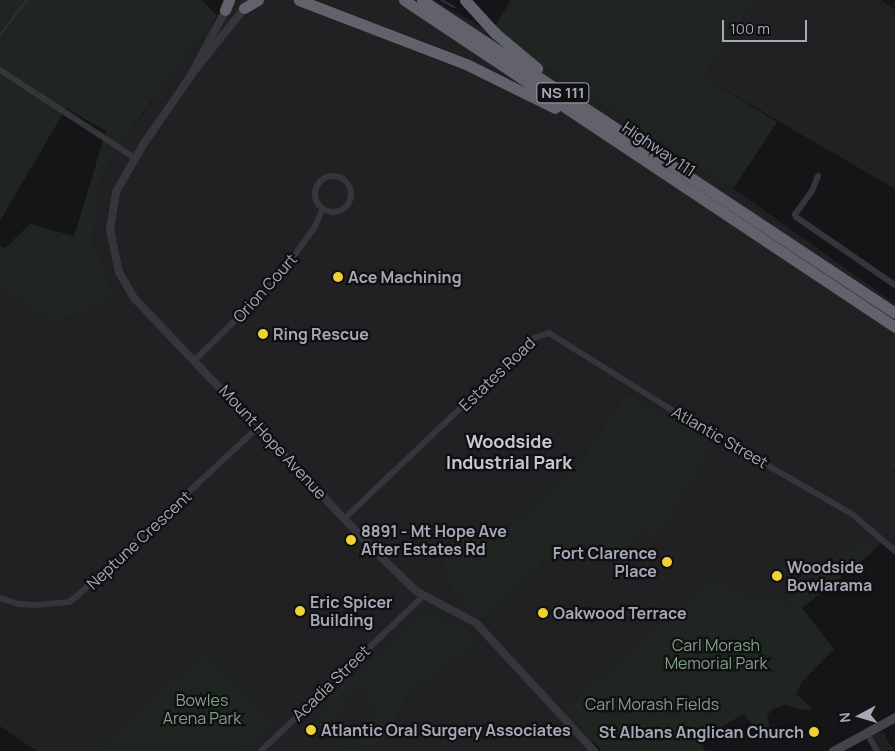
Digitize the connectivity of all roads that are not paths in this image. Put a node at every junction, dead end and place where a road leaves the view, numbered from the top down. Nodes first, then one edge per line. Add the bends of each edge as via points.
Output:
1 (258, 0) edge
2 (299, 0) edge
3 (404, 0) edge
4 (422, 0) edge
5 (464, 0) edge
6 (229, 3) edge
7 (247, 4) edge
8 (0, 70) edge
9 (190, 77) junction
10 (640, 156) junction
11 (136, 158) junction
12 (818, 176) dead end
13 (704, 186) junction
14 (323, 208) junction
15 (895, 285) edge
16 (895, 313) edge
17 (895, 327) edge
18 (540, 334) joint
19 (196, 359) junction
20 (258, 426) junction
21 (345, 518) junction
22 (895, 551) edge
23 (423, 596) junction
24 (0, 598) edge
25 (895, 717) edge
26 (867, 733) junction
27 (261, 751) edge
28 (594, 751) edge
29 (834, 751) edge
30 (877, 751) edge

1 - 7 highway
2 - 10 highway via 496,77
3 - 10 highway, Highway 111 / NS 111
4 - 13 highway, Highway 111 / NS 111
5 - 13 highway via 529,62
6 - 9 street, Mount Hope Avenue
7 - 9 street, Mount Hope Avenue via 200,69
8 - 11 street
9 - 11 street, Mount Hope Avenue
10 - 17 highway, Highway 111 / NS 111
11 - 19 street, Mount Hope Avenue via 113,203 110,230 114,256 134,298
12 - 15 street via 812,191 795,214 796,218
13 - 16 highway, Highway 111 / NS 111
14 - 14 street via 340,211 349,202 350,188 341,178 328,177 317,185 316,200
14 - 19 street, Orion Court via 290,263 251,307
18 - 21 street, Estates Road
18 - 22 street, Atlantic Street via 558,335 670,409 847,511 881,536
19 - 20 street, Mount Hope Avenue
20 - 21 street, Mount Hope Avenue
20 - 24 street, Neptune Crescent via 76,598 69,602 36,605
21 - 23 street, Mount Hope Avenue
23 - 27 street, Acadia Street
23 - 28 street, Mount Hope Avenue via 476,624
25 - 26 main road
26 - 29 main road
26 - 30 street

